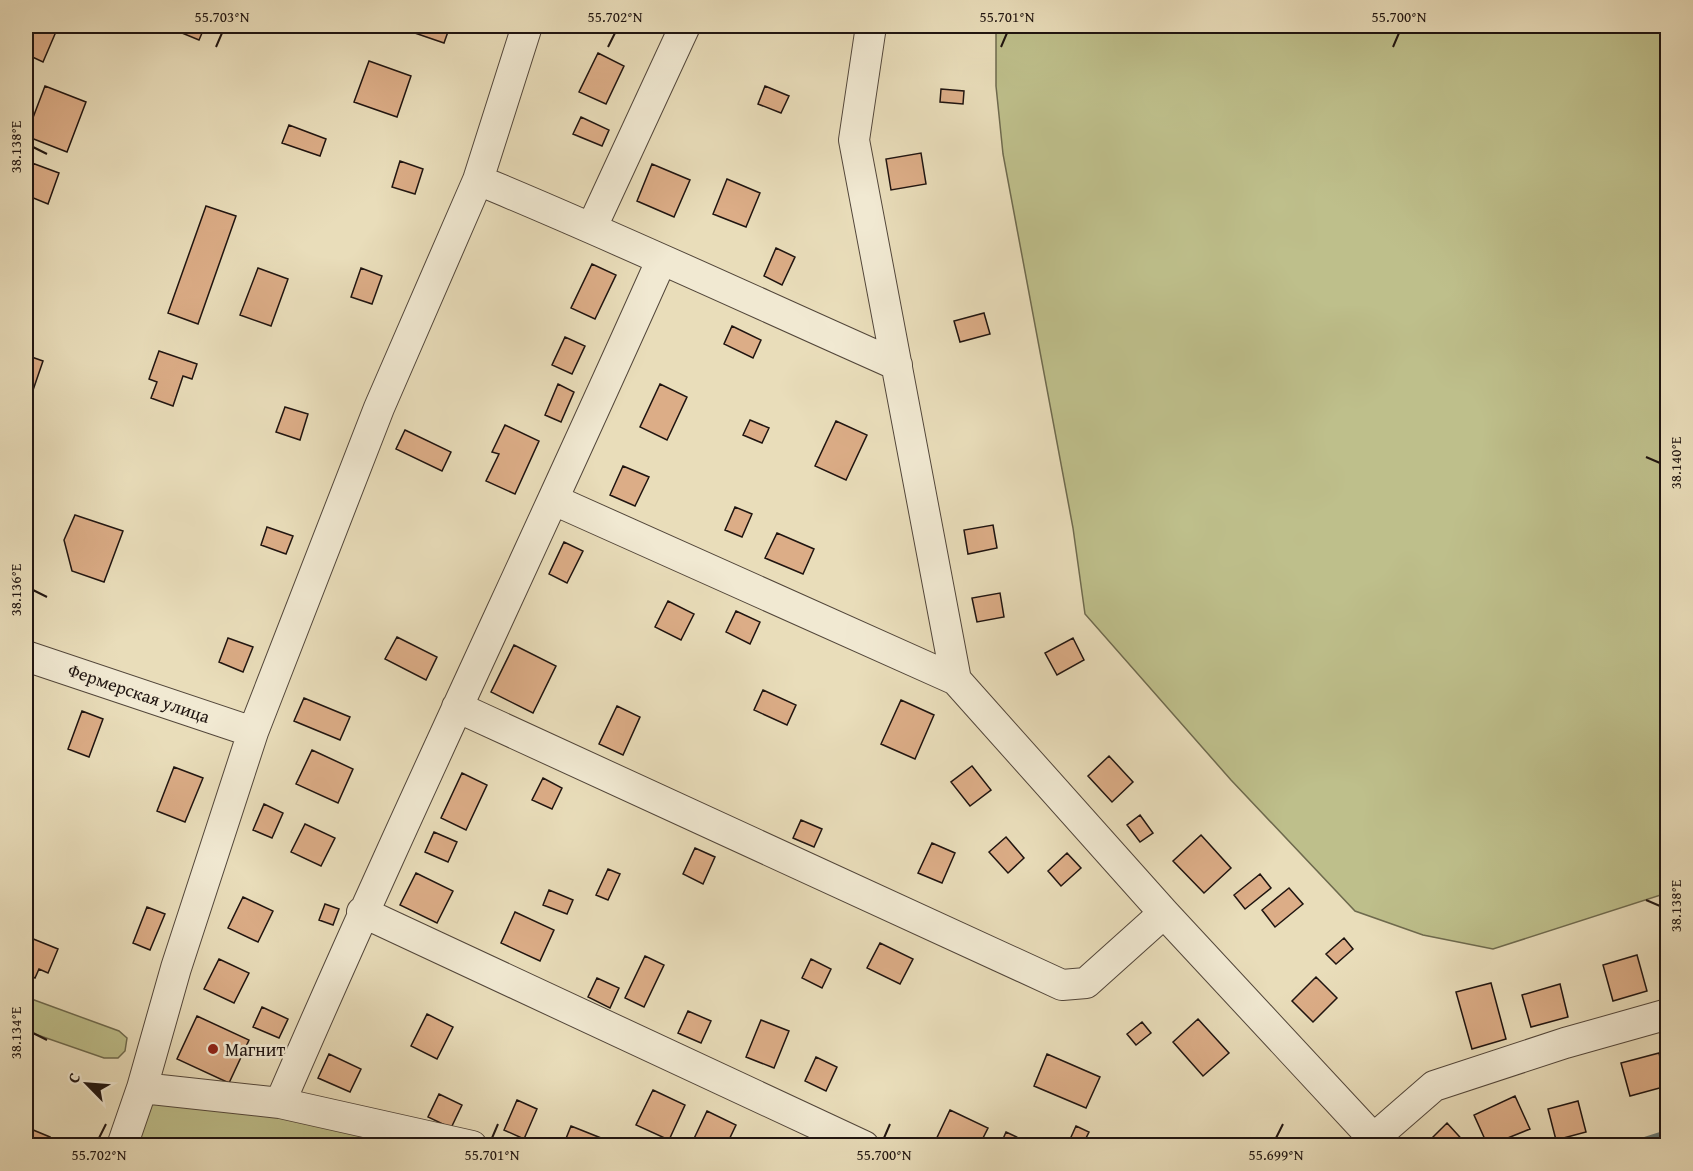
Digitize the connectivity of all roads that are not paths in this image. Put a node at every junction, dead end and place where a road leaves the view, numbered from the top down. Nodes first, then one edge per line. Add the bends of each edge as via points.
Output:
1 (527, 26) edge
2 (685, 26) edge
3 (871, 26) edge
4 (478, 180) junction
5 (592, 227) junction
6 (661, 261) junction
7 (897, 365) junction
8 (554, 500) junction
9 (26, 656) edge
10 (956, 680) junction
11 (457, 707) junction
12 (253, 732) junction
13 (362, 912) junction
14 (1164, 913) junction
15 (1668, 1014) edge
16 (142, 1088) junction
17 (280, 1103) junction
18 (1369, 1142) edge
19 (122, 1146) edge
20 (472, 1146) edge
21 (864, 1146) edge

1 - 4 street
2 - 5 street
3 - 7 street via 854,140
4 - 5 street
4 - 12 street via 380,408
5 - 6 street
6 - 7 street
6 - 8 street
7 - 10 street
8 - 10 street
8 - 11 street
9 - 12 street, Фермерская улица
10 - 14 street
11 - 13 street
11 - 14 street via 1062,985 1086,983
12 - 16 street via 176,968
13 - 17 street
13 - 21 street
14 - 18 street
15 - 18 street via 1434,1086
16 - 17 street
16 - 19 street
17 - 20 street

